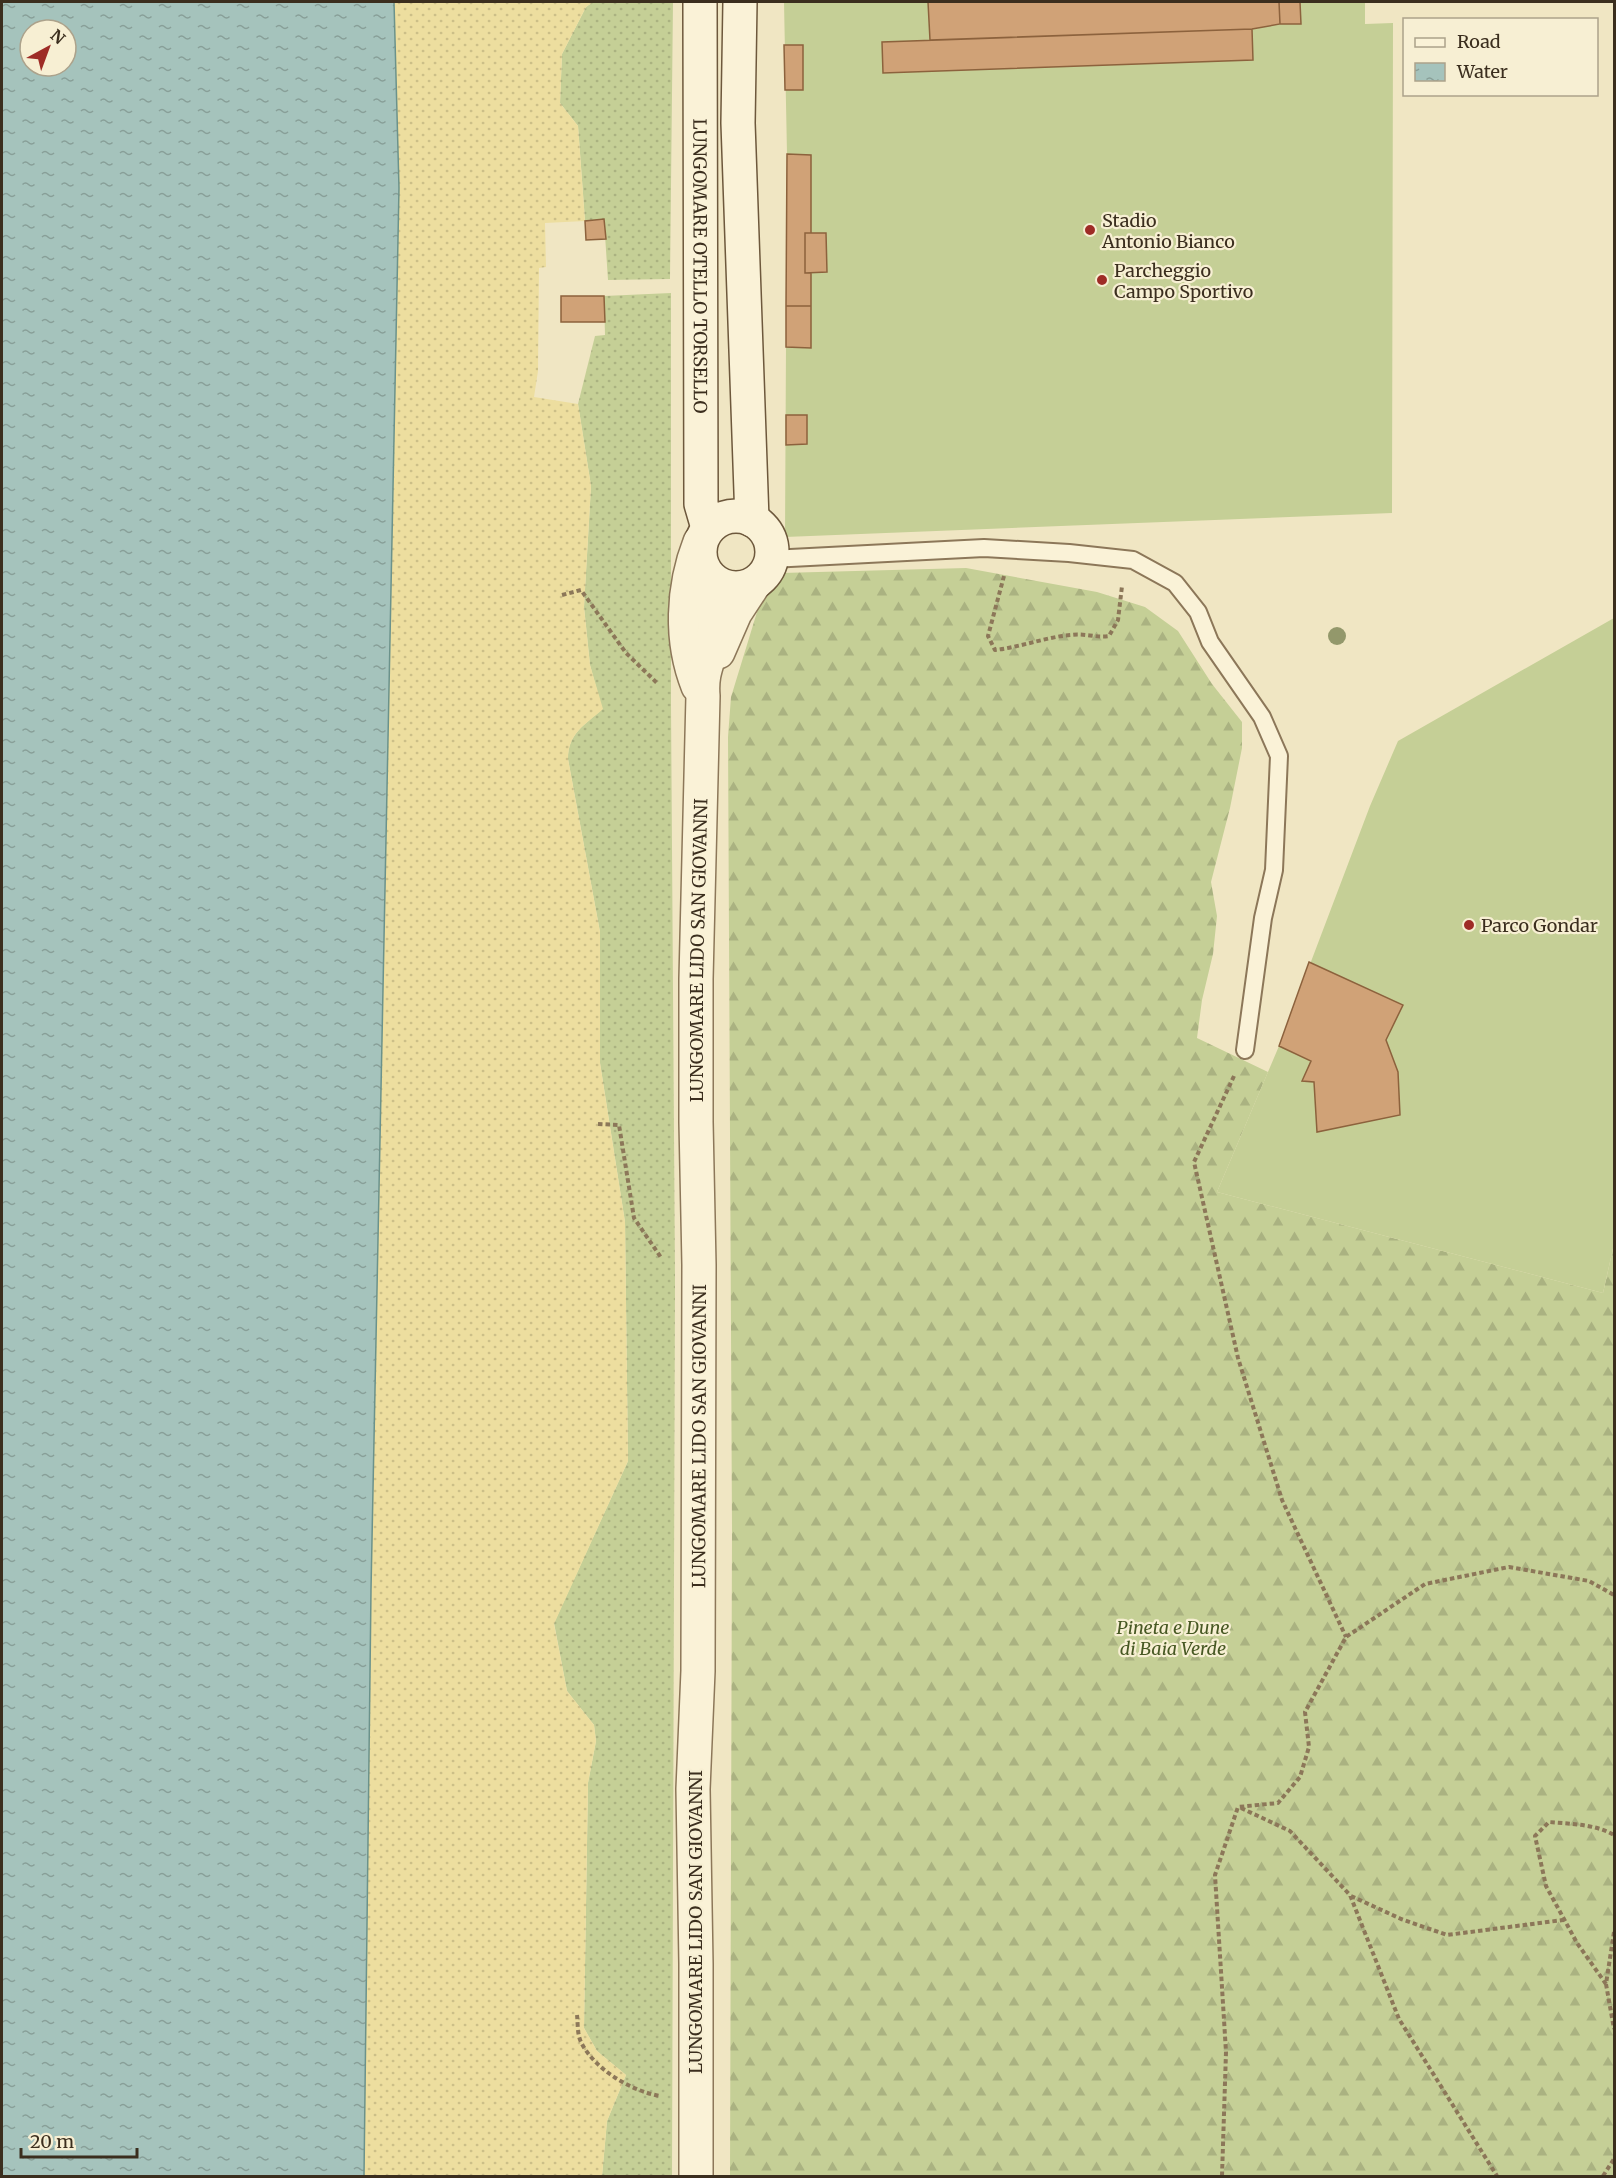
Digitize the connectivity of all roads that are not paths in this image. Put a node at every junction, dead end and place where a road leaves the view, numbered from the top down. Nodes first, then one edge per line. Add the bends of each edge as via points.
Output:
1 (700, 2) edge
2 (740, 2) edge
3 (752, 520) junction
4 (705, 548) junction
5 (763, 571) junction
6 (703, 696) junction
7 (1245, 1050) road end
8 (696, 2176) edge

1 - 4 street, LUNGOMARE OTELLO TORSELLO via 701,504
2 - 3 street, LUNGOMARE OTELLO TORSELLO via 738,123
3 - 4 street via 736,516 721,519
3 - 5 street via 764,530 770,543
4 - 5 street via 719,585 737,588
4 - 6 street via 693,562 687,586 686,628 691,667
5 - 6 street via 724,635
5 - 7 lane via 972,548 1013,549 1133,560 1175,583 1198,612 1210,642 1262,717 1278,756 1274,870 1263,918
6 - 8 street, LUNGOMARE LIDO SAN GIOVANNI via 696,979

